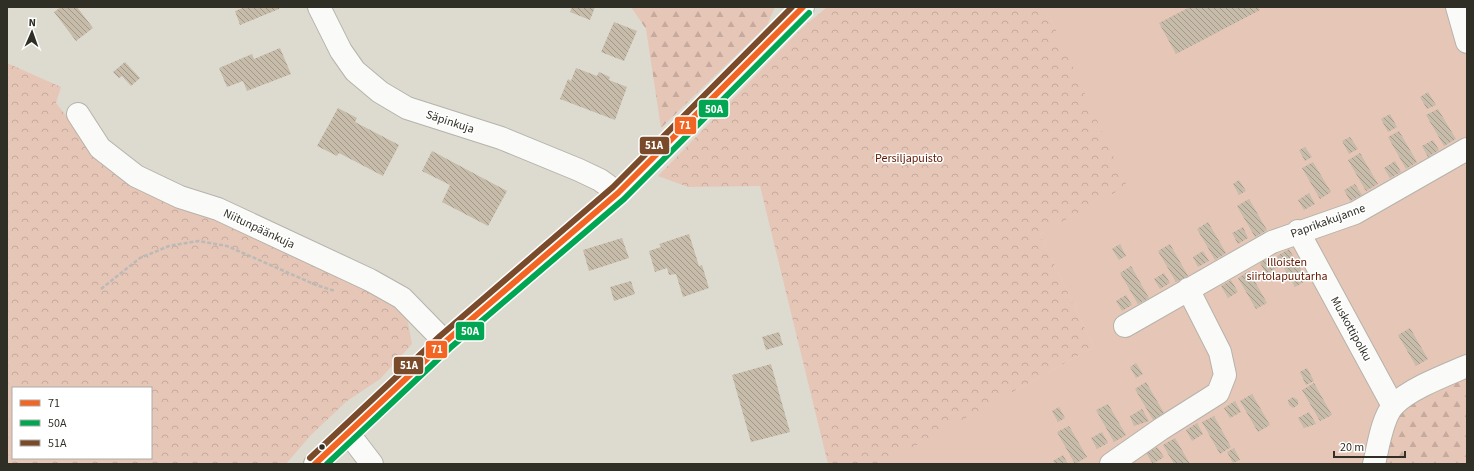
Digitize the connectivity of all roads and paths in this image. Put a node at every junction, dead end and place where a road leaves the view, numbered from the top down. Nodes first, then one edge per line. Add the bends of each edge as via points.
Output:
1 (319, 7) edge
2 (803, 7) edge
3 (1457, 7) edge
4 (1465, 33) edge
5 (78, 114) dead end
6 (1467, 149) edge
7 (618, 193) junction
8 (1298, 231) junction
9 (101, 288) dead end
10 (1188, 289) junction
11 (338, 292) dead end
12 (1125, 326) dead end
13 (445, 342) junction
14 (1467, 366) edge
15 (1393, 406) junction
16 (349, 434) junction
17 (315, 464) edge
18 (372, 464) edge
19 (1111, 464) edge
20 (1374, 464) edge

1 - 7 street, Säpinkuja via 341,51 355,71 380,92 407,108 501,138 579,170 600,180
2 - 7 street
3 - 4 street
5 - 13 street, Niitunpäänkuja via 100,148 136,176 180,198 218,209 370,280 402,298
6 - 8 street, Paprikakujanne via 1356,213
7 - 13 street
8 - 10 street, Paprikakujanne via 1272,242
8 - 15 street, Muskottipolku
9 - 11 path via 140,258 169,246 198,241 227,246
10 - 12 street, Paprikakujanne
10 - 19 street via 1220,352 1225,375 1218,393
13 - 16 street
14 - 15 street via 1423,385
15 - 20 street via 1385,422
16 - 17 street
16 - 18 street

